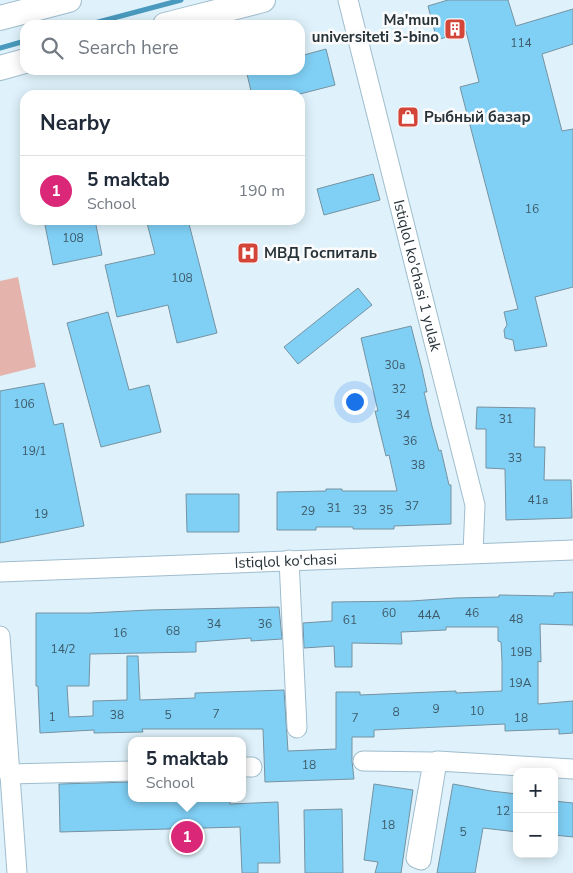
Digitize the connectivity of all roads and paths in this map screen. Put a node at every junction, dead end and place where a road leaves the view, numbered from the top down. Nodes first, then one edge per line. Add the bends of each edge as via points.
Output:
1 (69, 0) edge
2 (263, 0) edge
3 (348, 0) edge
4 (22, 6) edge
5 (0, 18) edge
6 (185, 20) edge
7 (20, 62) edge
8 (0, 68) edge
9 (573, 550) edge
10 (473, 553) junction
11 (289, 560) junction
12 (0, 572) edge
13 (0, 636) edge
14 (297, 728) dead end
15 (363, 761) dead end
16 (573, 769) edge
17 (128, 771) edge
18 (9, 774) junction
19 (5, 798) edge
20 (17, 873) edge

1 - 4 main road
2 - 6 main road
3 - 10 street, Istiqlol ko'chasi 1 yulak via 475,505
4 - 5 main road
7 - 8 main road
9 - 10 street, Istiqlol ko'chasi
10 - 11 street, Istiqlol ko'chasi
11 - 12 street, Istiqlol ko'chasi
11 - 14 street
13 - 18 street
15 - 16 street via 433,762 416,858 421,860 437,761
17 - 18 street
18 - 19 street
19 - 20 street

